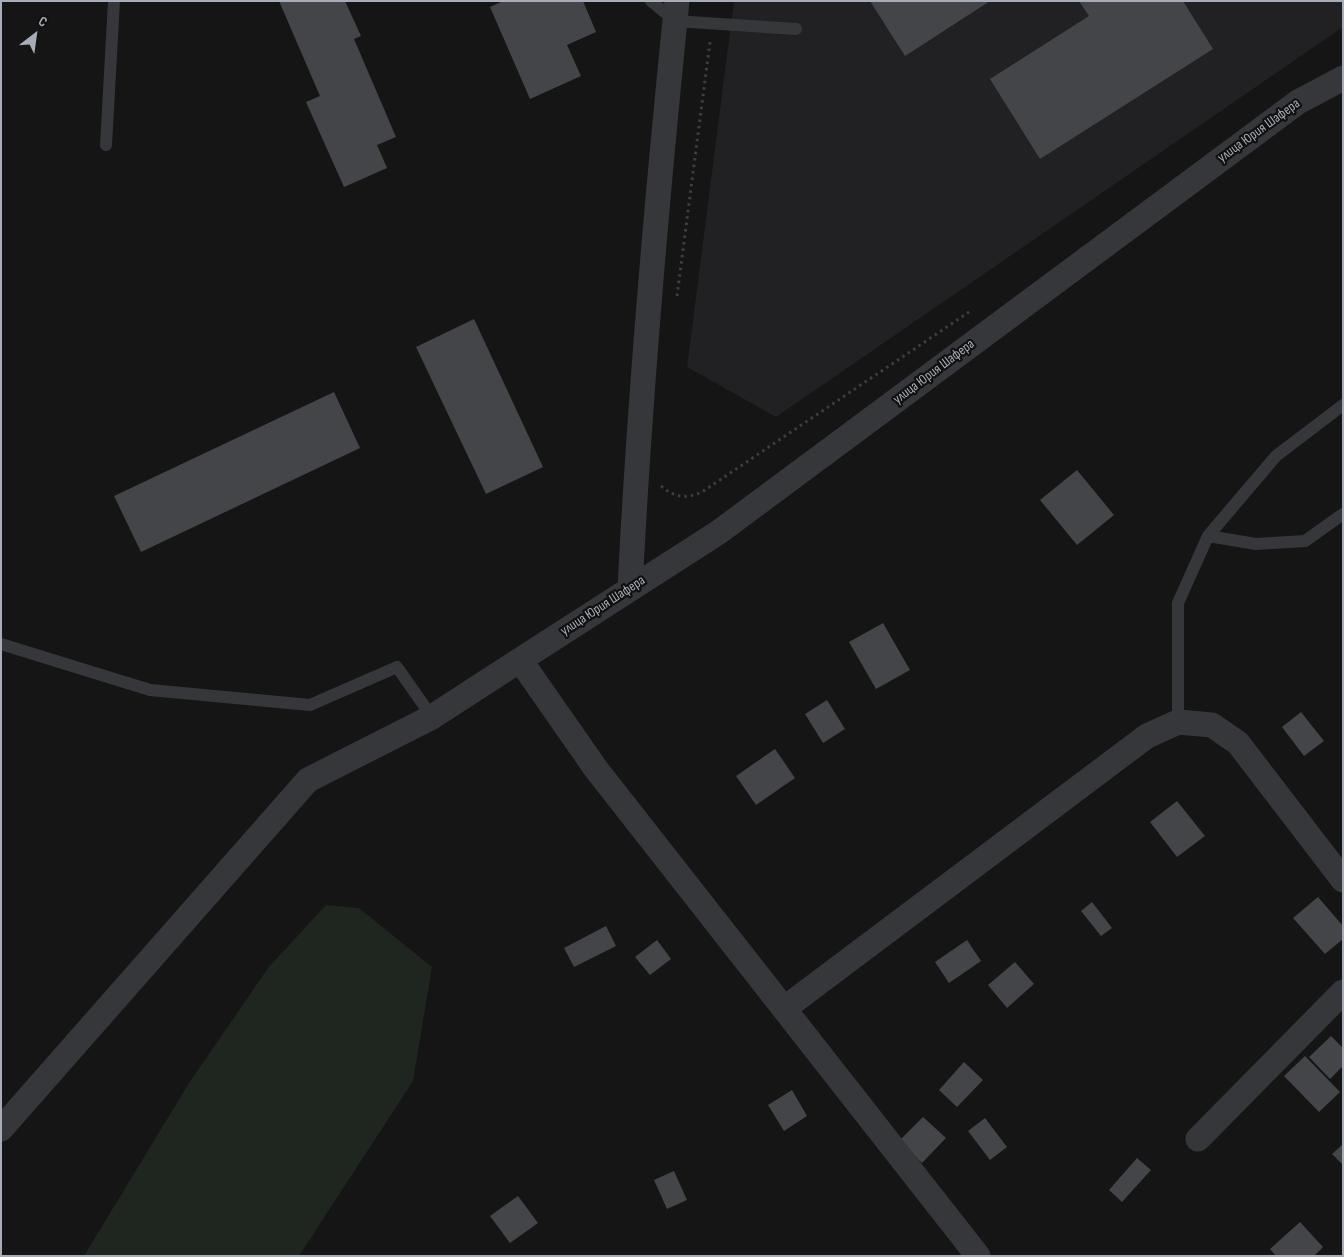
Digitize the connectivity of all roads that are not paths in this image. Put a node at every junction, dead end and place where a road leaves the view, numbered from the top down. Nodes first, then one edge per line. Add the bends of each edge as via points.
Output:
1 (114, 1) edge
2 (651, 1) edge
3 (676, 11) edge
4 (796, 28) dead end
5 (1343, 78) edge
6 (106, 145) dead end
7 (1343, 405) edge
8 (1343, 514) edge
9 (1208, 536) junction
10 (630, 588) junction
11 (1, 644) edge
12 (520, 660) junction
13 (432, 717) junction
14 (1178, 722) junction
15 (1343, 880) edge
16 (1343, 992) edge
17 (785, 1008) junction
18 (1, 1129) edge
19 (1198, 1139) dead end
20 (978, 1256) edge

1 - 6 lane
2 - 3 lane
3 - 4 lane via 712,23
3 - 10 street via 637,453
5 - 10 street, улица Юрия Шафера via 1298,102 718,532
7 - 9 lane via 1276,456
8 - 9 lane via 1305,541 1256,544
9 - 14 lane via 1178,603
10 - 12 street, улица Юрия Шафера
11 - 13 lane via 150,690 310,705 398,666
12 - 13 street, улица Юрия Шафера
12 - 17 street via 596,769
13 - 18 street, улица Юрия Шафера via 308,780
14 - 15 street via 1212,725 1238,743
14 - 17 street via 1147,736
16 - 19 street
17 - 20 street

